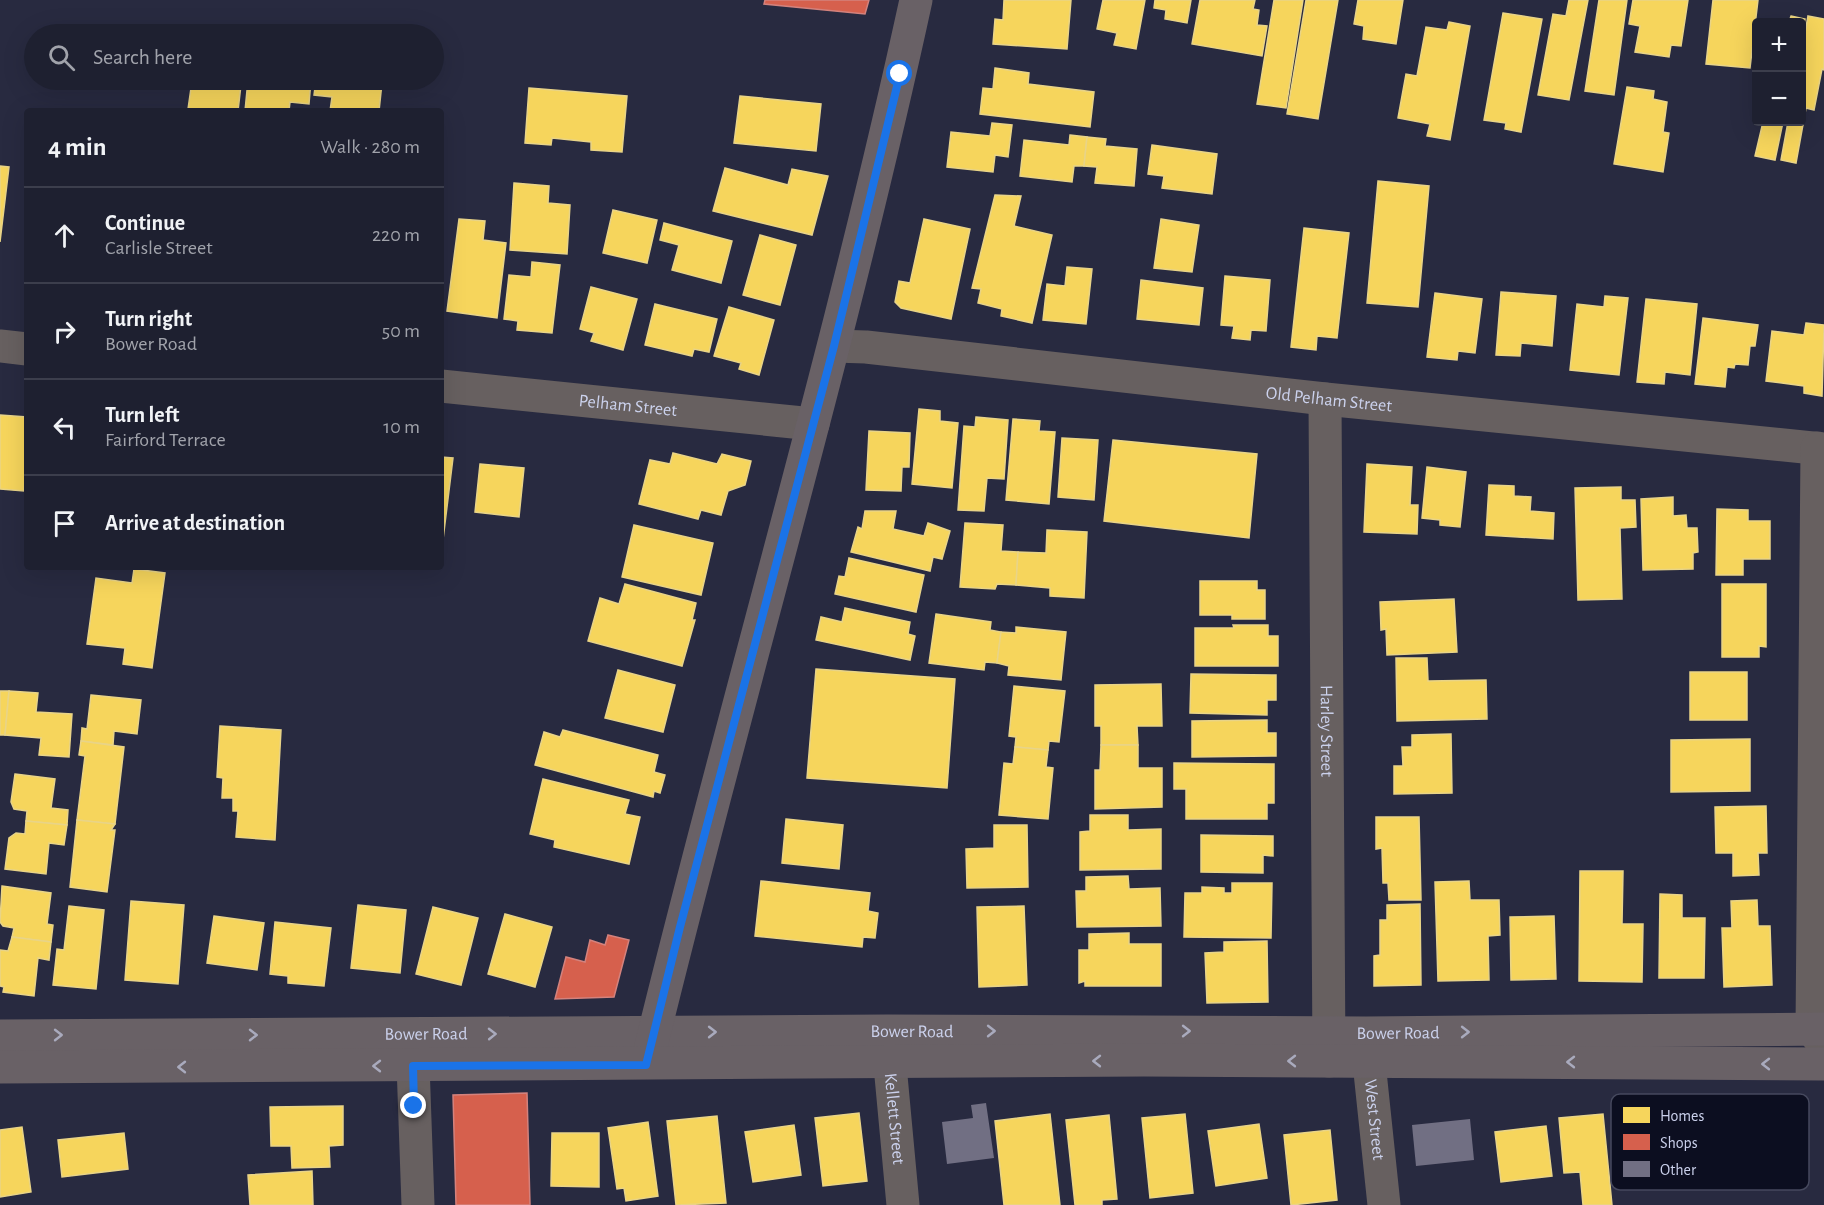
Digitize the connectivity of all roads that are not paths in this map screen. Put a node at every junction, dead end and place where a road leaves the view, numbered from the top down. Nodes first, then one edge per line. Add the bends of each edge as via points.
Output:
1 (916, 0) edge
2 (0, 346) edge
3 (834, 346) junction
4 (24, 349) edge
5 (444, 386) edge
6 (1325, 399) junction
7 (813, 424) junction
8 (1821, 449) edge
9 (654, 1032) junction
10 (1820, 1034) edge
11 (0, 1036) edge
12 (887, 1046) junction
13 (1329, 1046) junction
14 (1367, 1047) junction
15 (413, 1050) junction
16 (1824, 1064) edge
17 (646, 1065) junction
18 (0, 1067) edge
19 (418, 1205) edge
20 (903, 1205) edge
21 (1384, 1205) edge

1 - 3 main road
2 - 4 street
3 - 6 street, Old Pelham Street
3 - 7 main road
5 - 7 street, Pelham Street
6 - 8 street, Old Pelham Street
6 - 13 street, Harley Street
7 - 9 main road
8 - 10 street
9 -> 12 main road, Bower Road
15 -> 9 main road, Bower Road
9 - 17 main road
14 -> 10 main road, Bower Road
11 -> 15 main road, Bower Road
12 - 13 main road, Bower Road
12 - 17 main road, Bower Road
12 - 20 street, Kellett Street
13 - 14 main road, Bower Road
16 -> 14 main road, Bower Road
14 - 21 street, West Street
15 - 17 main road, Bower Road
15 -> 18 main road, Bower Road
15 - 19 street

